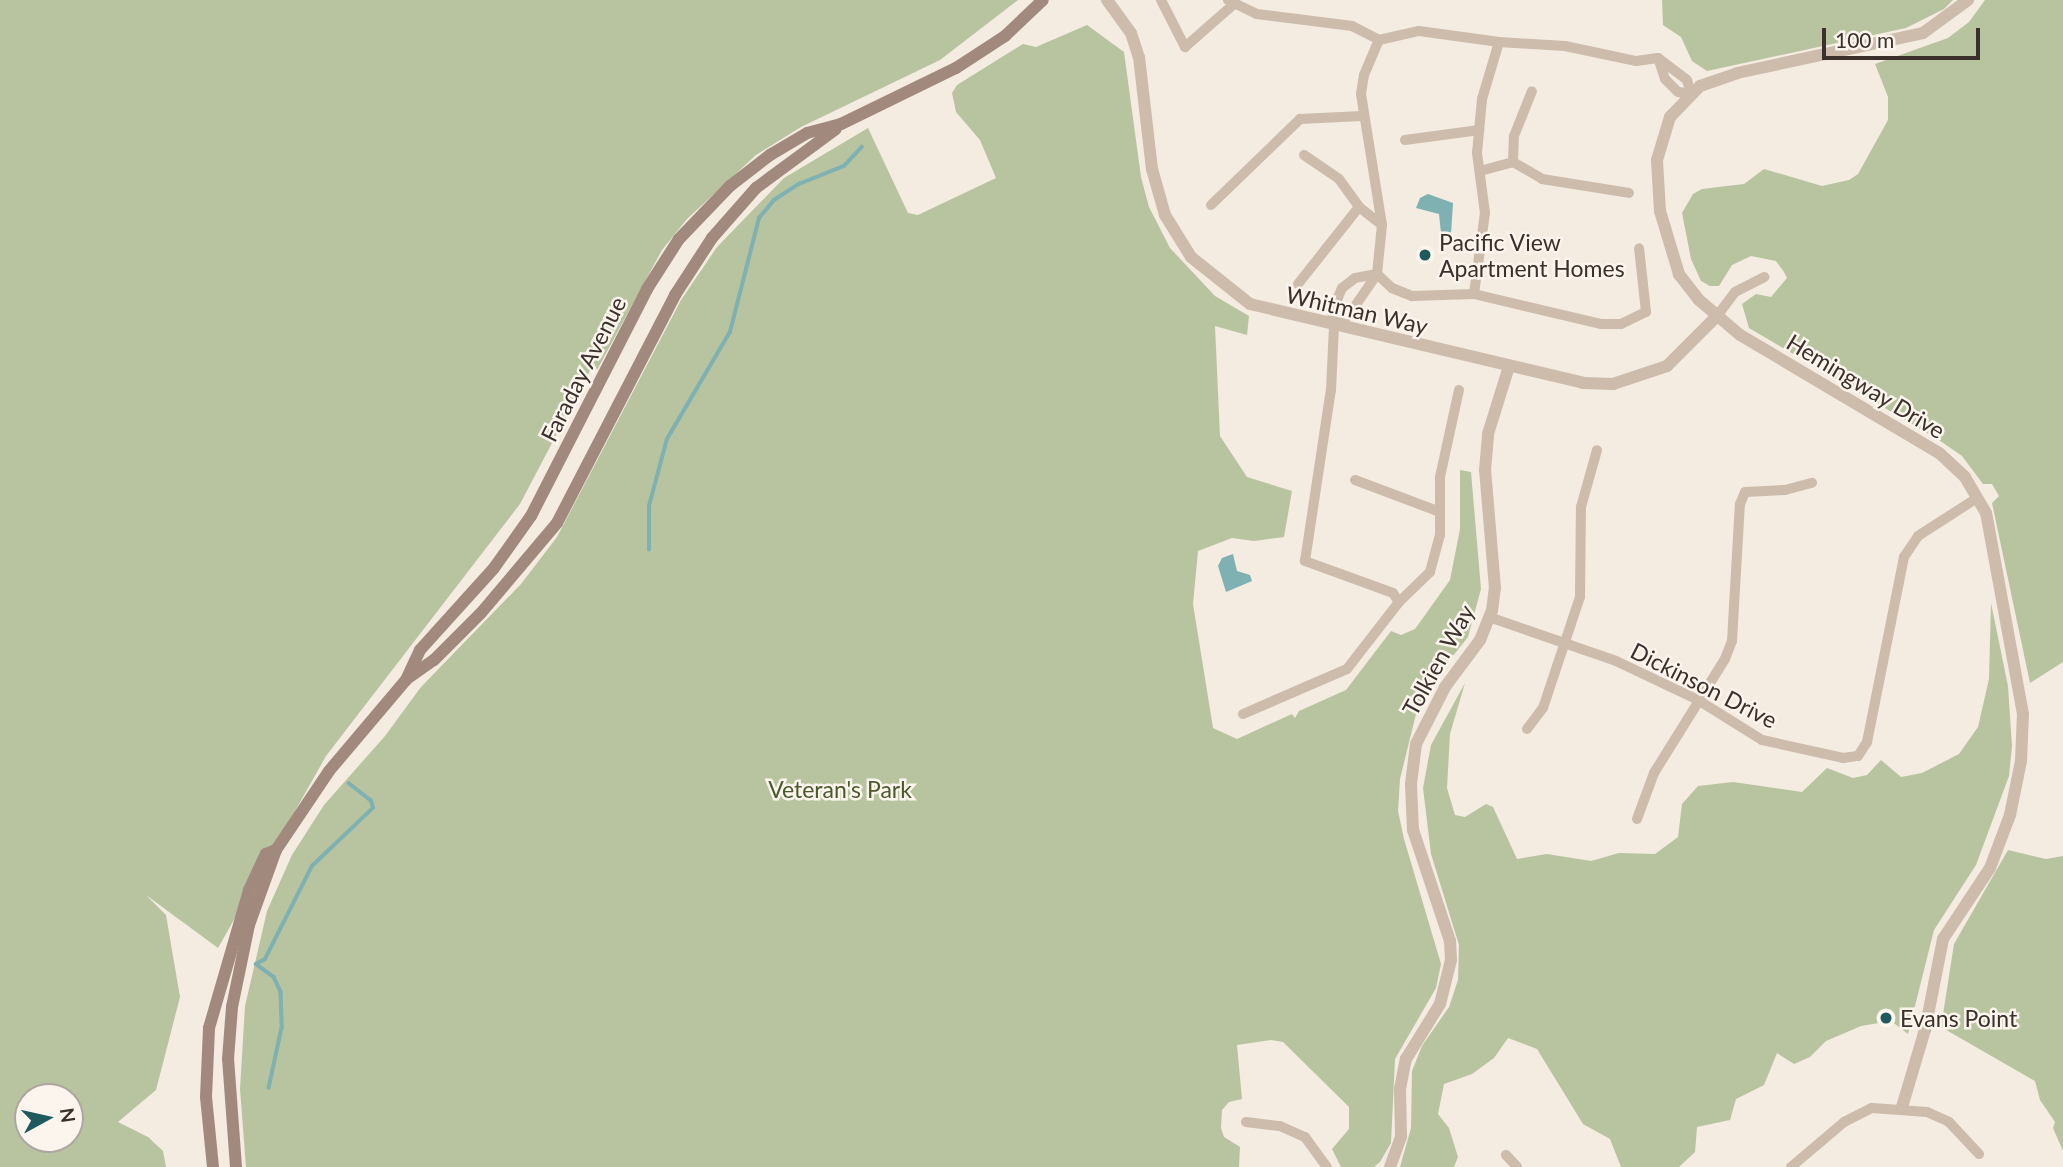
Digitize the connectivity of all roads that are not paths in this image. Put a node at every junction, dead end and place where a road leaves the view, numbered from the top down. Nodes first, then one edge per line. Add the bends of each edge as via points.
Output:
1 (1043, 0) edge
2 (1107, 0) edge
3 (1161, 0) edge
4 (1968, 0) edge
5 (1231, 1) edge
6 (1379, 40) junction
7 (1499, 42) junction
8 (1532, 91) dead end
9 (1691, 94) junction
10 (1362, 116) junction
11 (841, 124) junction
12 (1479, 130) junction
13 (1405, 140) dead end
14 (1304, 155) dead end
15 (1513, 162) junction
16 (1480, 171) junction
17 (1629, 193) dead end
18 (1211, 205) dead end
19 (1359, 207) junction
20 (1382, 225) junction
21 (1639, 248) dead end
22 (1377, 274) junction
23 (1764, 276) dead end
24 (1298, 284) dead end
25 (1474, 294) junction
26 (1717, 316) junction
27 (1334, 327) junction
28 (1509, 366) junction
29 (1459, 390) dead end
30 (1597, 450) dead end
31 (1355, 480) dead end
32 (1812, 483) dead end
33 (1977, 498) junction
34 (1440, 512) junction
35 (1399, 602) junction
36 (1489, 617) junction
37 (1565, 644) junction
38 (406, 680) junction
39 (1698, 701) junction
40 (1243, 714) dead end
41 (1527, 729) dead end
42 (1637, 819) dead end
43 (276, 850) junction
44 (1902, 1107) junction
45 (1246, 1122) dead end
46 (1979, 1154) dead end
47 (1506, 1156) dead end
48 (213, 1167) edge
49 (236, 1167) edge
50 (1327, 1167) edge
51 (1390, 1167) edge
52 (1517, 1167) edge
53 (1791, 1167) edge

1 - 11 main road, Faraday Avenue via 984,51
2 - 27 street, Whitman Way via 1131,33 1139,57 1152,169 1165,215 1177,237 1219,284 1250,304
3 - 5 street via 1185,47
4 - 9 street, Hemingway Drive via 1923,33 1738,73 1700,86
5 - 6 street via 1257,14 1352,26
6 - 7 street via 1419,31
6 - 10 street via 1364,75
7 - 9 street via 1565,46 1636,61 1658,58 1664,79 1678,92
7 - 12 street via 1482,99
8 - 15 street via 1514,136
9 - 26 street, Hemingway Drive via 1670,117 1657,160 1660,211 1679,274
10 - 18 street via 1300,119
10 - 20 street
11 - 38 main road, Faraday Avenue via 756,188 712,238 675,295 557,523 481,613 434,660
11 - 38 main road, Faraday Avenue via 807,133 770,155 730,186 679,239 647,289 531,516 494,568 420,650
12 - 13 street
12 - 16 street
14 - 19 street via 1339,179
15 - 16 street
15 - 17 street via 1542,179
16 - 25 street via 1485,213
19 - 20 street
19 - 24 street
20 - 22 street
21 - 25 street via 1646,312 1621,324 1601,324
22 - 25 street via 1392,288 1412,296
22 - 27 street via 1349,315
22 - 27 street via 1354,278 1342,288 1332,310
23 - 26 street, Whitman Way via 1735,292
26 - 28 street, Whitman Way via 1677,359 1636,380 1583,383
26 - 33 street, Hemingway Drive via 1740,335 1939,453 1965,477
27 - 28 street, Whitman Way
27 - 35 street via 1331,390 1305,561 1393,593
28 - 36 street, Tolkien Way via 1488,434 1485,470 1495,588
29 - 34 street via 1440,477
30 - 37 street via 1581,507 1580,597
31 - 34 street
32 - 39 street via 1785,491 1745,492 1731,641
33 - 39 street, Dickinson Drive via 1918,536 1904,557 1867,742 1858,755 1843,758 1762,740
33 - 44 street, Hemingway Drive via 1994,547 2023,714 2021,761 2010,815 1990,868 1942,939 1925,1030
34 - 35 street via 1440,535 1430,572
35 - 40 street via 1347,669
36 - 37 street, Dickinson Drive
36 - 51 street, Tolkien Way via 1480,640 1445,687 1416,744 1411,784 1413,830 1450,941 1451,960 1440,1004 1406,1059 1400,1089 1401,1137
37 - 39 street, Dickinson Drive via 1616,661
37 - 41 street via 1543,708
38 - 43 main road, Faraday Avenue via 329,772
39 - 42 street via 1654,773
43 - 48 main road, Faraday Avenue via 266,854 242,910 209,1028 206,1097
43 - 49 main road, Faraday Avenue via 249,925 232,1007 228,1059
44 - 46 street via 1949,1122
44 - 53 street via 1872,1108 1844,1122
45 - 50 street via 1280,1126 1305,1137
47 - 52 street

